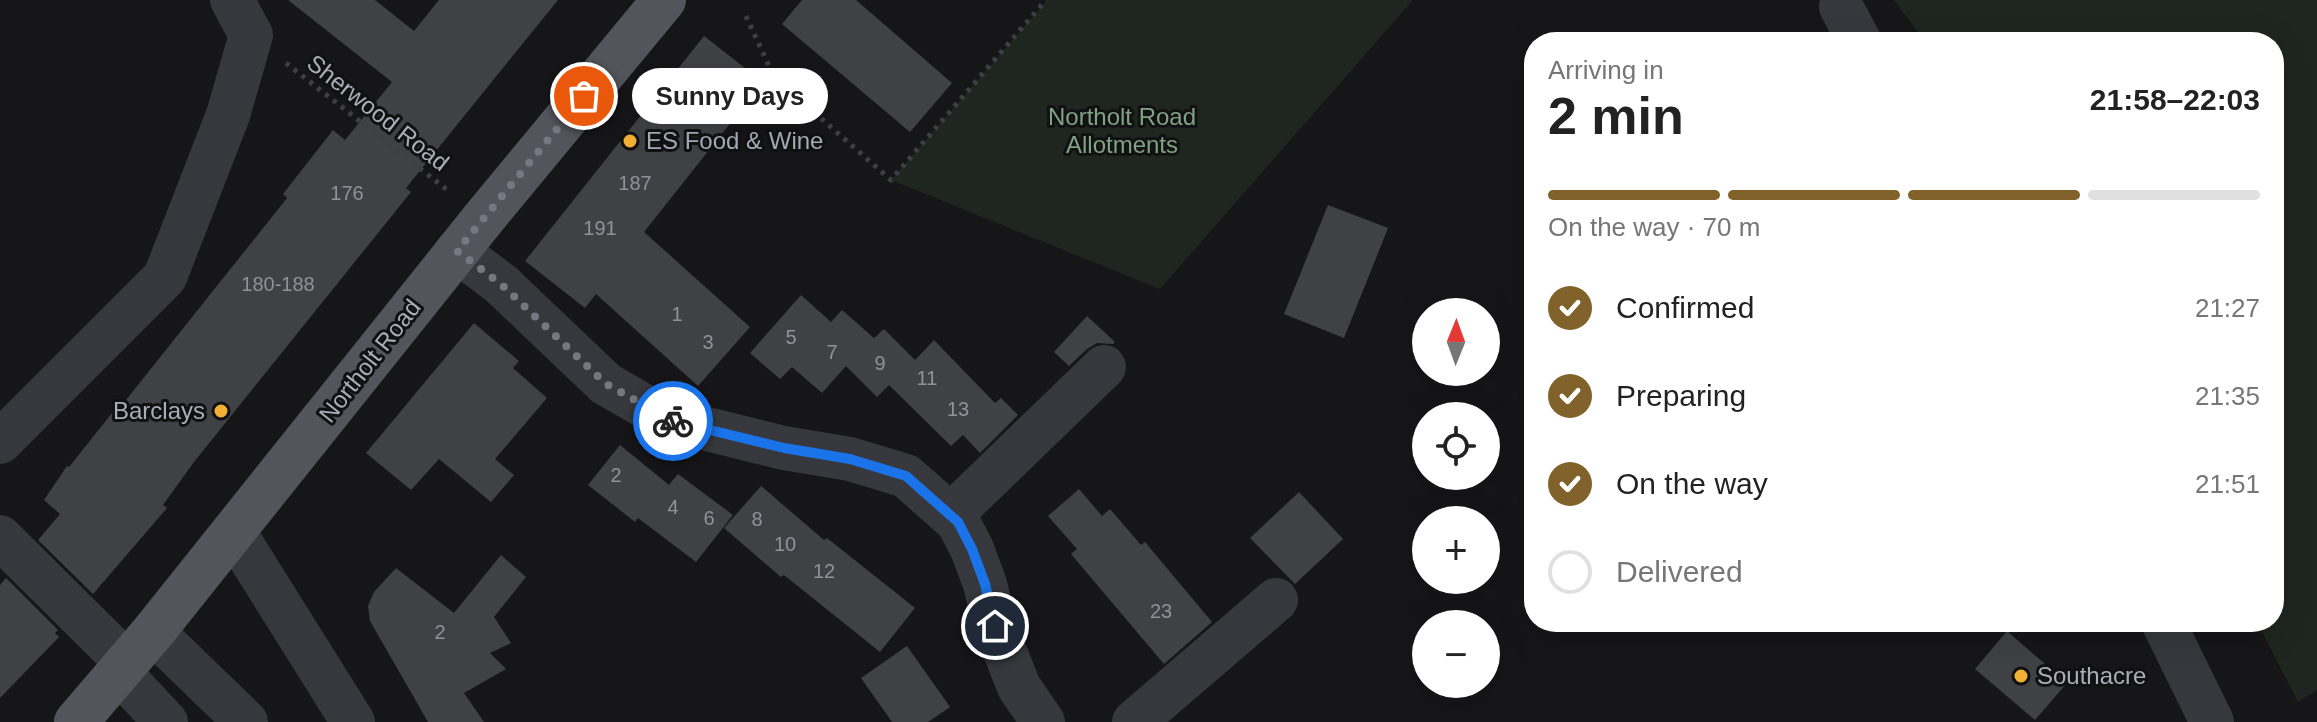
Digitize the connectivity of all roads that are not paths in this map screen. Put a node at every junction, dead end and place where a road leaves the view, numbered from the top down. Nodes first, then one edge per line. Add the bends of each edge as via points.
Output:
1 (664, 0) edge
2 (241, 17) edge
3 (470, 235) junction
4 (1104, 367) dead end
5 (0, 442) edge
6 (951, 515) junction
7 (234, 532) junction
8 (0, 537) edge
9 (1276, 600) dead end
10 (2168, 632) edge
11 (133, 656) junction
12 (76, 722) edge
13 (166, 722) edge
14 (246, 722) edge
15 (353, 722) edge
16 (1043, 722) edge
17 (1134, 722) edge
18 (2212, 722) edge

1 - 3 main road, Northolt Road
2 - 5 street via 228,115 165,277
3 - 6 street via 501,284 606,384 667,419 906,476
3 - 7 main road, Northolt Road
4 - 6 street
6 - 16 street via 972,549 1019,687
7 - 11 main road, Northolt Road
7 - 15 street
8 - 11 street
9 - 17 street
10 - 18 street
11 - 12 main road, Northolt Road
11 - 13 street
11 - 14 street

